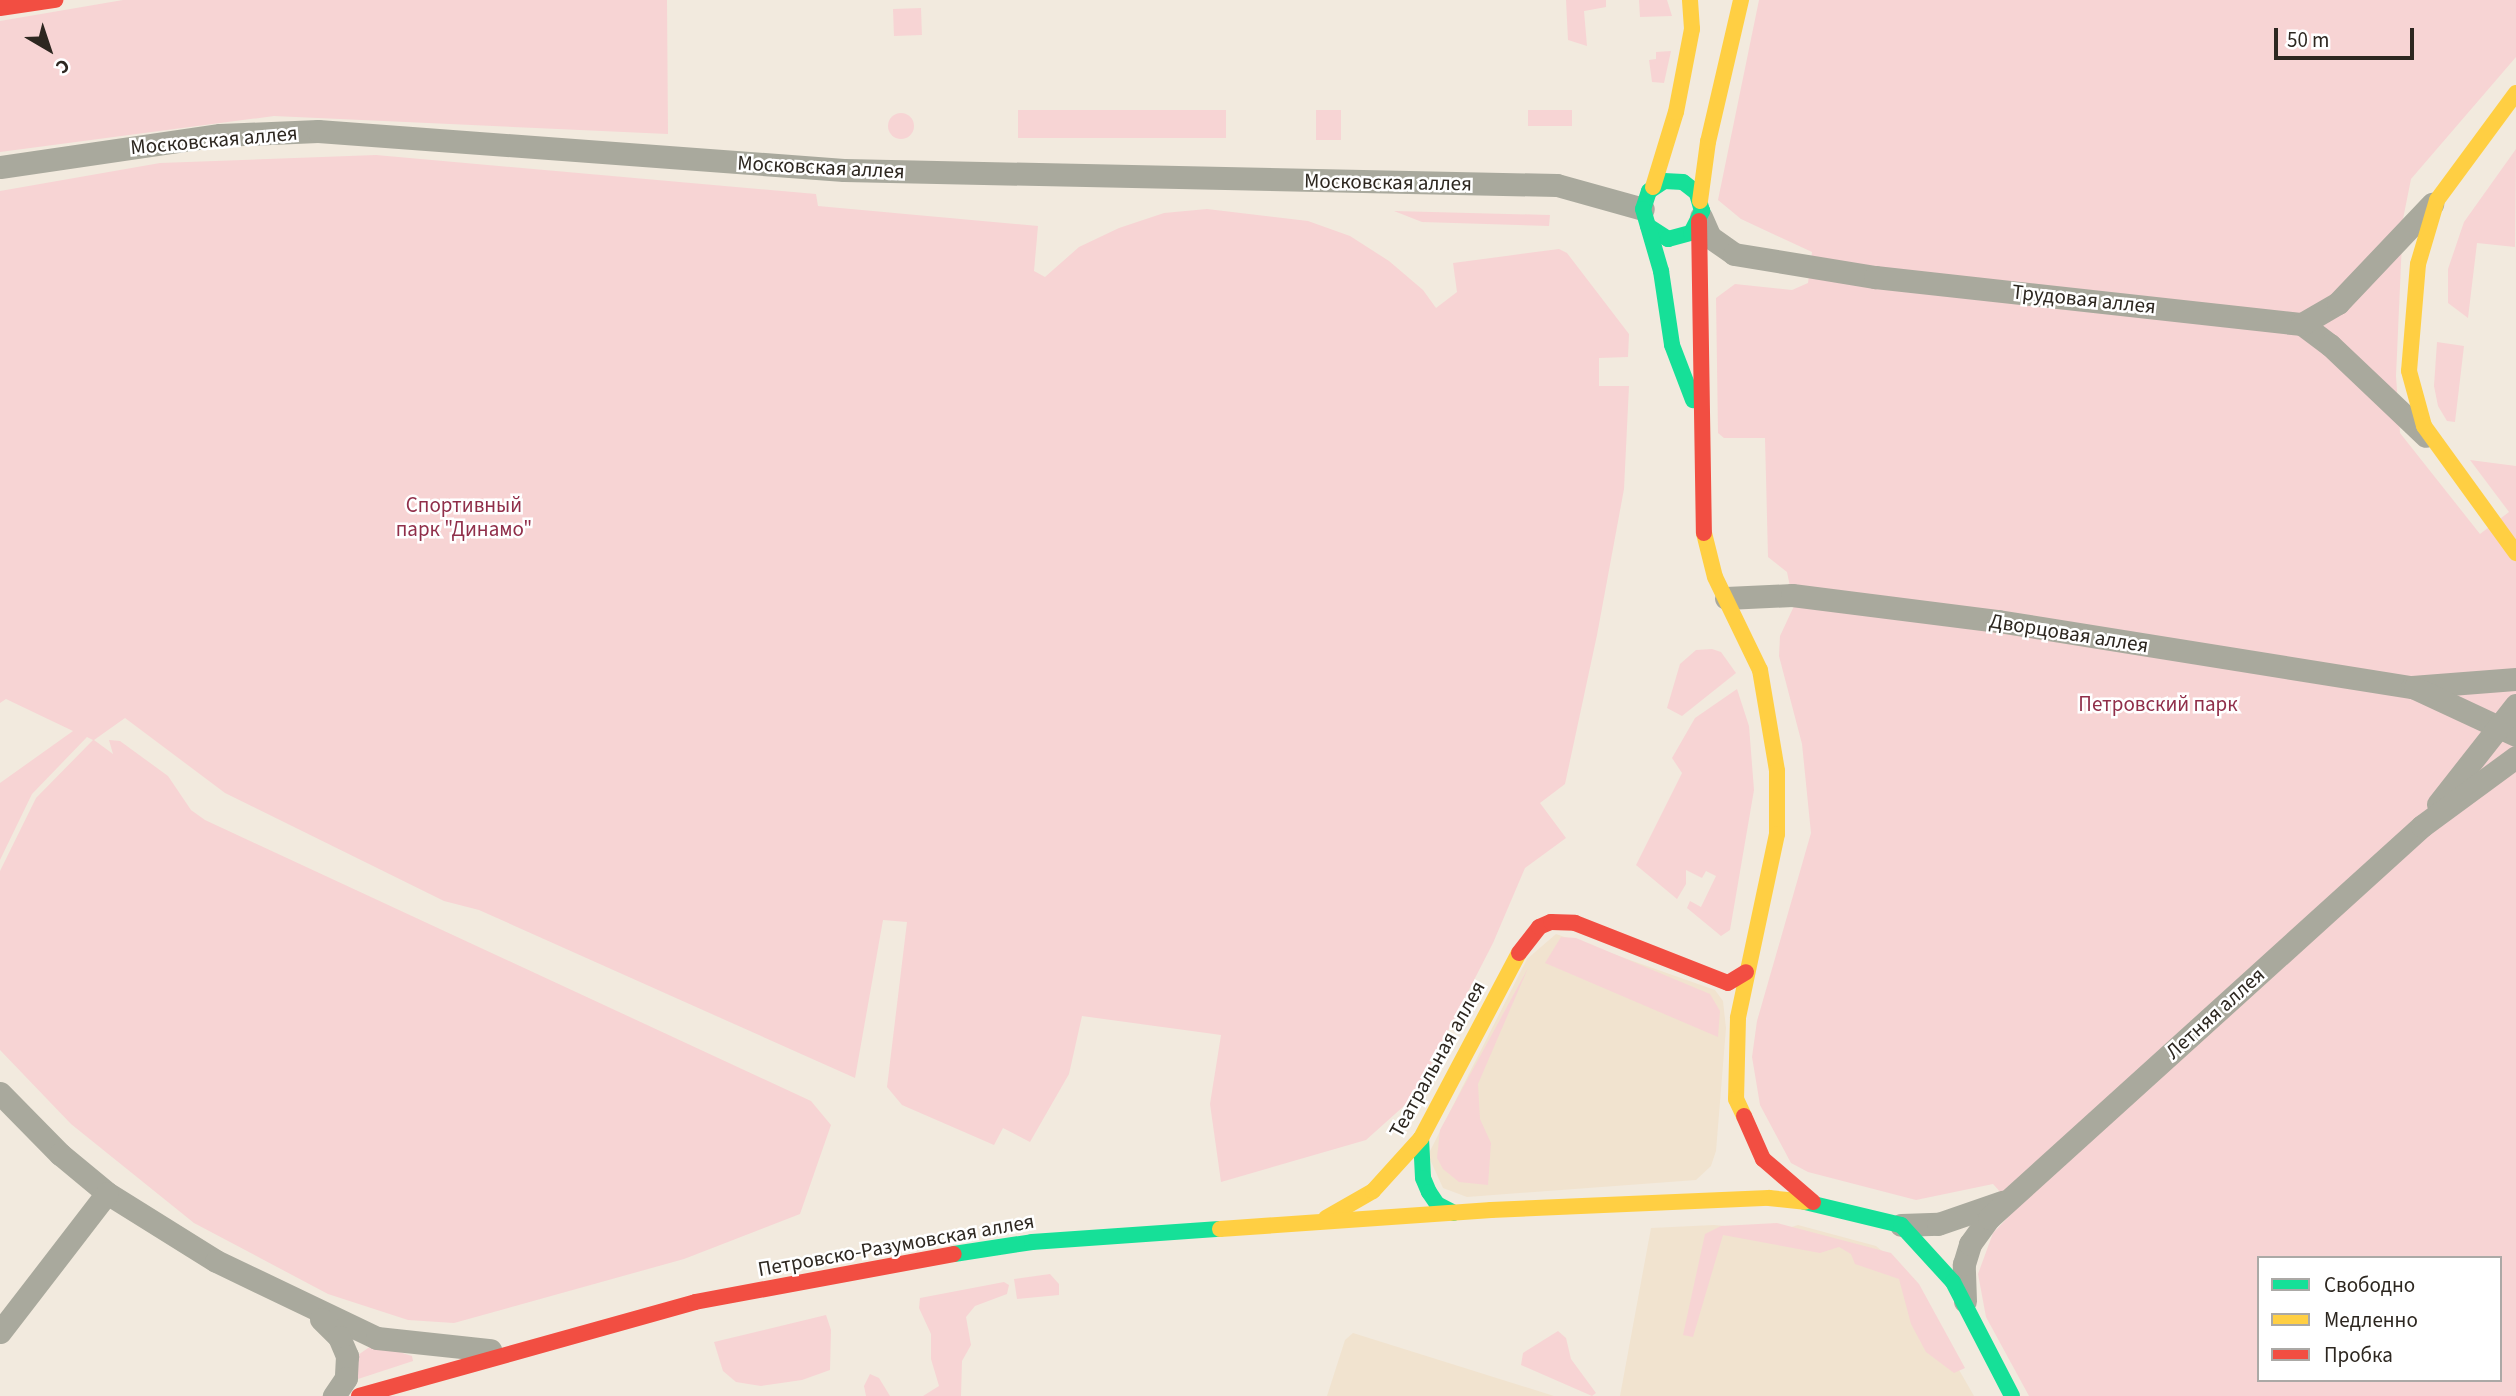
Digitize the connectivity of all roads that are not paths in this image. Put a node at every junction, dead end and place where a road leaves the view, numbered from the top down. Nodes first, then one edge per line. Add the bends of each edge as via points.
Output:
1 (55, 0) edge
2 (1690, 0) edge
3 (1741, 0) edge
4 (0, 8) edge
5 (2516, 93) edge
6 (0, 167) edge
7 (1653, 187) junction
8 (2437, 200) junction
9 (1700, 213) junction
10 (1645, 217) junction
11 (2302, 324) junction
12 (1699, 417) junction
13 (2438, 448) junction
14 (2516, 554) edge
15 (1726, 597) junction
16 (2516, 679) edge
17 (2412, 687) junction
18 (2516, 705) edge
19 (2505, 731) edge
20 (2516, 757) edge
21 (2422, 826) junction
22 (1746, 972) junction
23 (1713, 978) junction
24 (1738, 1018) junction
25 (0, 1093) edge
26 (1421, 1139) junction
27 (107, 1192) junction
28 (2008, 1200) junction
29 (1813, 1202) junction
30 (1454, 1213) junction
31 (1312, 1224) junction
32 (1901, 1225) junction
33 (1965, 1304) junction
34 (307, 1309) junction
35 (0, 1332) edge
36 (507, 1350) junction
37 (334, 1396) edge
38 (359, 1396) edge
39 (2012, 1396) edge

1 - 4 street
2 - 7 street via 1692,29 1678,100 1665,160
3 - 9 street via 1708,142
5 - 8 street
6 - 10 street, Московская аллея via 220,135 318,131 844,170 1557,185
7 - 9 street via 1670,180 1682,182
7 - 10 street
8 - 11 street via 2338,303
8 - 13 street via 2418,264 2409,371 2413,398
9 - 10 street via 1691,233 1674,239 1662,237
9 - 11 street, Трудовая аллея via 1710,237 1734,254 1875,277
9 - 12 street
10 - 12 street via 1661,271 1672,345
11 - 13 street
12 - 15 street via 1704,538
13 - 14 street
15 - 17 street, Дворцовая аллея via 1792,594
15 - 22 street via 1760,670 1777,771 1777,834
16 - 17 street, Дворцовая аллея
17 - 19 street, Дворцовая аллея
18 - 19 street, Летняя аллея
19 - 21 street, Летняя аллея
20 - 21 street, Летняя аллея
21 - 28 street, Летняя аллея
22 - 23 street via 1728,983
22 - 24 street
23 - 24 street via 1726,991
23 - 26 street, Театральная аллея via 1562,921 1539,927 1519,952
24 - 29 street via 1734,1083 1748,1133 1780,1177
25 - 27 street via 60,1154
26 - 30 street via 1423,1178 1429,1192 1437,1204
26 - 31 street, Театральная аллея via 1373,1191 1339,1214
27 - 34 street via 216,1261
27 - 35 street
28 - 32 street, Летняя аллея via 1938,1224
28 - 33 street, Летняя аллея via 1970,1244 1964,1264
29 - 30 street, Петровско-Разумовская аллея via 1660,1201
29 - 32 street
30 - 31 street, Петровско-Разумовская аллея
31 - 36 street, Петровско-Разумовская аллея via 1076,1237 896,1263 695,1302
32 - 33 street via 1940,1263
33 - 39 street
34 - 36 street via 363,1333 405,1344
34 - 37 street via 333,1329 345,1346 346,1378
36 - 38 street, Петровско-Разумовская аллея

